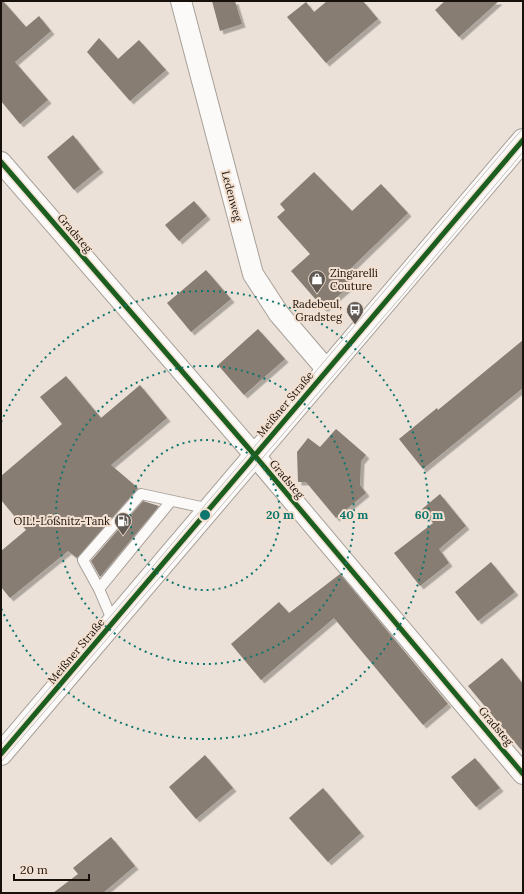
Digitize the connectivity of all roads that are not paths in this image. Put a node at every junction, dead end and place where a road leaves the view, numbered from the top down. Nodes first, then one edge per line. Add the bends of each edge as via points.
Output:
1 (181, 1) edge
2 (523, 140) edge
3 (1, 162) edge
4 (327, 370) junction
5 (255, 456) junction
6 (171, 501) junction
7 (210, 509) junction
8 (99, 589) junction
9 (113, 623) junction
10 (1, 754) edge
11 (523, 774) edge

1 - 4 street, Ledenweg via 253,274 279,314
2 - 4 main road, Meißner Straße
3 - 5 street, Gradsteg
4 - 5 main road, Meißner Straße
5 - 7 main road, Meißner Straße
5 - 11 street, Gradsteg
6 - 7 lane
6 - 8 lane
6 - 8 lane via 140,494 83,560
7 - 9 main road, Meißner Straße
8 - 9 lane
9 - 10 main road, Meißner Straße

